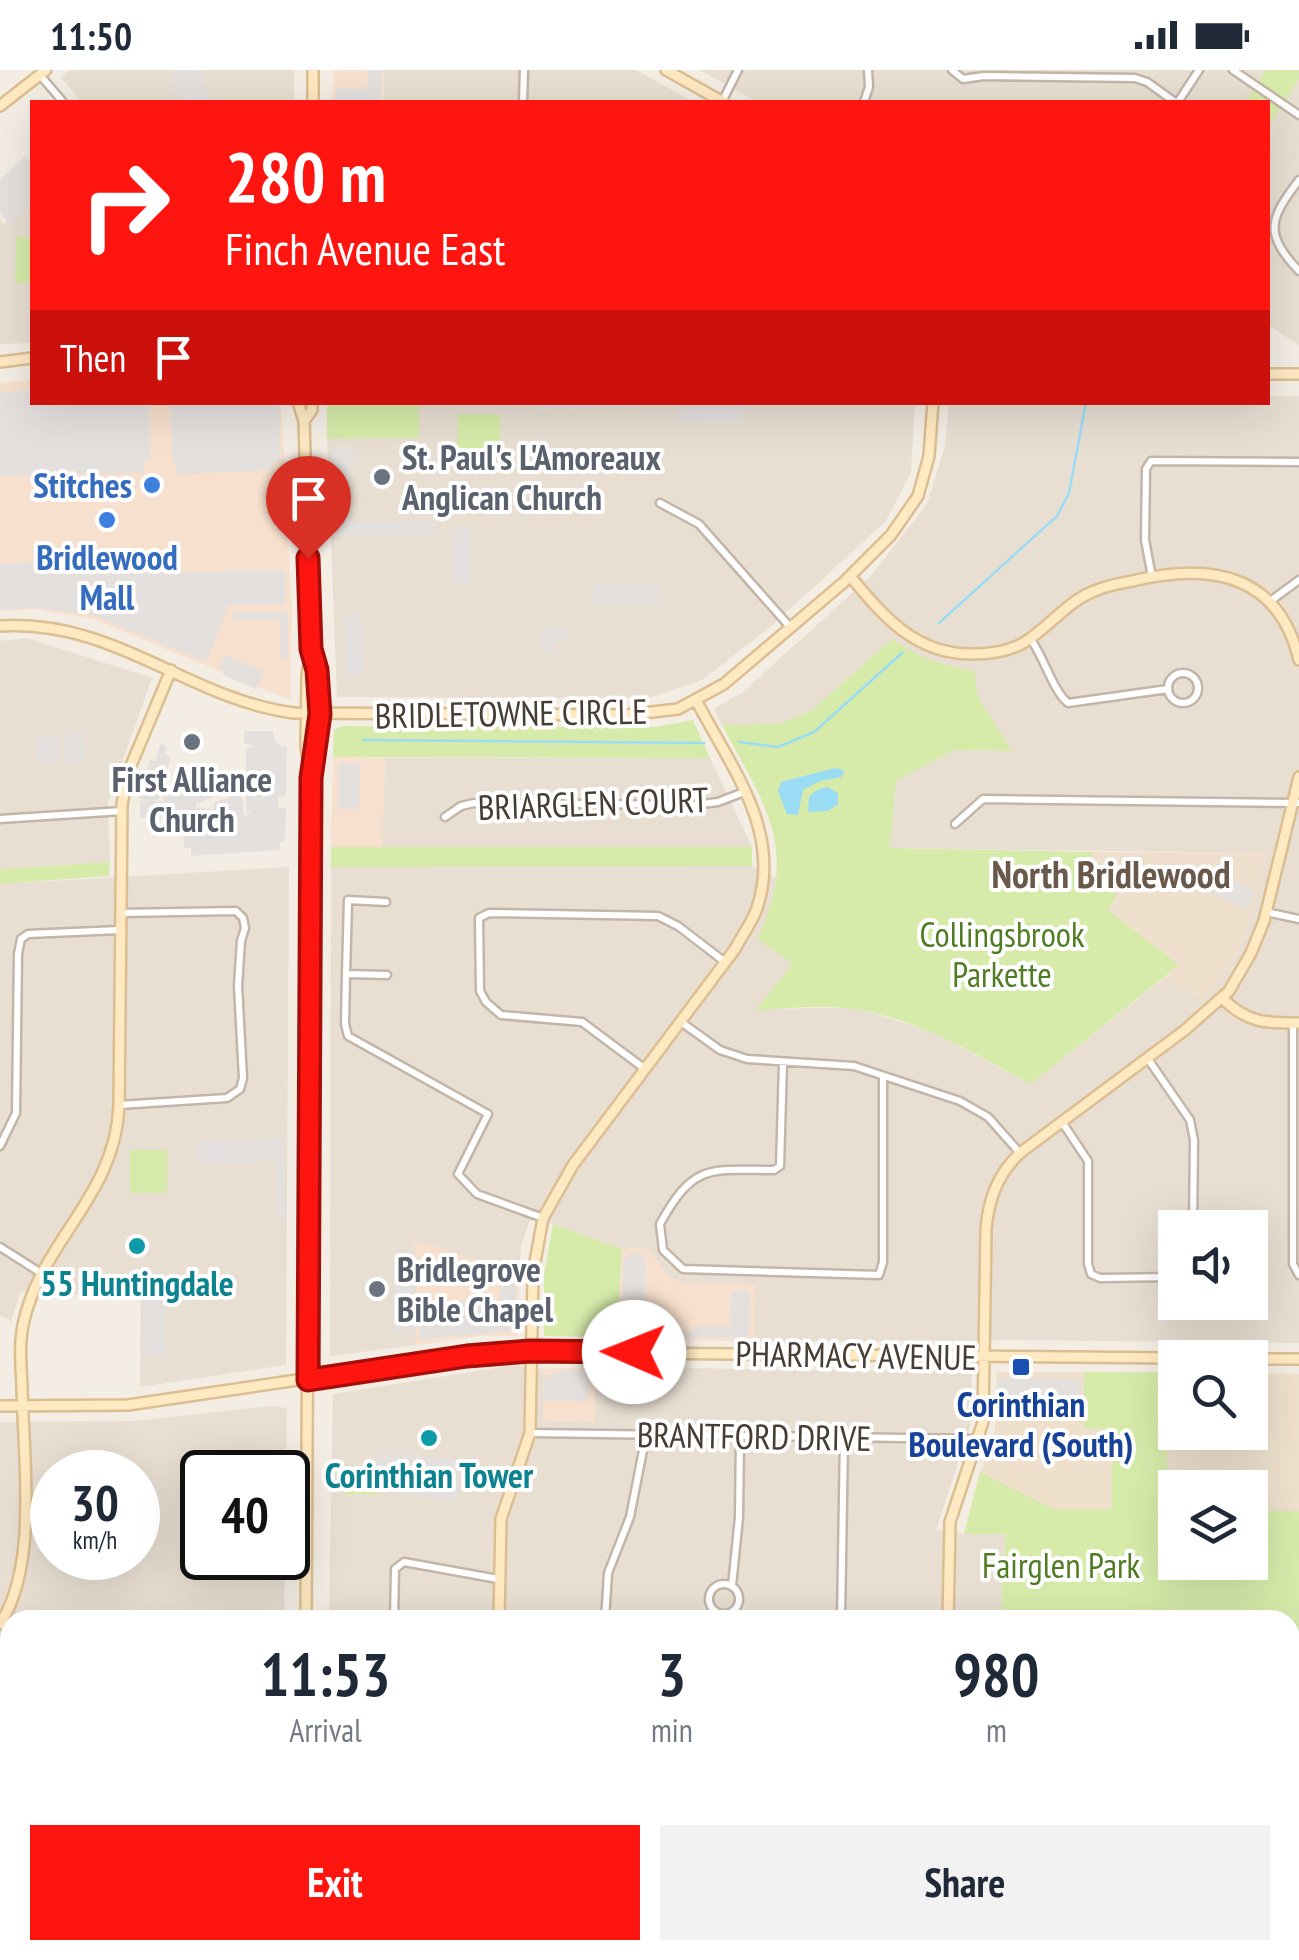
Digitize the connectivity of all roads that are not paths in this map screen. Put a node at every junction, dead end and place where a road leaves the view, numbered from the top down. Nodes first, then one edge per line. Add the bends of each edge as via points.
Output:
1 (314, 70) edge
2 (524, 70) edge
3 (666, 70) edge
4 (738, 70) edge
5 (868, 70) edge
6 (952, 70) edge
7 (1200, 70) edge
8 (1233, 70) edge
9 (43, 72) edge
10 (62, 100) edge
11 (312, 100) edge
12 (524, 100) edge
13 (719, 100) edge
14 (724, 100) edge
15 (865, 100) edge
16 (1173, 100) edge
17 (1178, 100) edge
18 (0, 106) edge
19 (1299, 115) edge
20 (1299, 180) edge
21 (1299, 271) edge
22 (30, 358) edge
23 (0, 362) edge
24 (1270, 374) edge
25 (1299, 374) edge
26 (299, 405) edge
27 (312, 405) edge
28 (933, 405) edge
29 (304, 421) junction
30 (1299, 462) edge
31 (660, 503) dead end
32 (850, 576) junction
33 (1152, 577) junction
34 (1299, 580) edge
35 (1269, 602) junction
36 (0, 626) edge
37 (790, 627) junction
38 (1030, 638) junction
39 (311, 649) junction
40 (1299, 660) edge
41 (171, 670) junction
42 (1168, 689) junction
43 (696, 700) junction
44 (306, 713) junction
45 (320, 714) junction
46 (1299, 777) edge
47 (311, 778) junction
48 (744, 792) junction
49 (1296, 802) edge
50 (122, 811) junction
51 (445, 817) dead end
52 (0, 819) edge
53 (955, 824) dead end
54 (386, 902) dead end
55 (1266, 912) junction
56 (121, 913) junction
57 (1299, 920) edge
58 (120, 930) junction
59 (725, 962) junction
60 (346, 974) junction
61 (387, 975) dead end
62 (1222, 998) junction
63 (681, 1022) junction
64 (1296, 1024) edge
65 (1148, 1059) junction
66 (783, 1063) junction
67 (645, 1069) junction
68 (883, 1076) junction
69 (119, 1105) junction
70 (1062, 1122) junction
71 (0, 1146) edge
72 (1020, 1154) junction
73 (1192, 1210) edge
74 (543, 1218) junction
75 (0, 1248) edge
76 (42, 1273) junction
77 (1299, 1274) edge
78 (1158, 1277) edge
79 (530, 1351) junction
80 (985, 1356) junction
81 (1158, 1358) edge
82 (1268, 1359) edge
83 (1299, 1359) edge
84 (308, 1380) junction
85 (0, 1406) edge
86 (22, 1406) junction
87 (530, 1433) junction
88 (646, 1435) junction
89 (740, 1436) junction
90 (844, 1437) junction
91 (979, 1439) junction
92 (498, 1578) junction
93 (732, 1586) junction
94 (9, 1610) edge
95 (306, 1610) edge
96 (394, 1610) edge
97 (498, 1610) edge
98 (606, 1610) edge
99 (716, 1610) edge
100 (733, 1610) edge
101 (840, 1610) edge
102 (948, 1610) edge

1 - 11 street
2 - 12 street
3 - 13 street
4 - 14 street
5 - 15 street
6 - 16 street via 963,79 1134,78
7 - 17 street
8 - 19 street
9 - 10 street
9 - 18 street
20 - 21 street via 1274,219 1278,241
22 - 23 street
24 - 25 street
26 - 29 street
27 - 29 street
28 - 32 street, BRIDLETOWNE CIRCLE via 918,496
29 - 39 street
30 - 33 street via 1148,464 1145,540
31 - 37 street via 699,524
32 - 37 street, BRIDLETOWNE CIRCLE
32 - 38 street via 897,628 929,648 987,654
33 - 35 street via 1206,572
33 - 38 street via 1092,592
34 - 35 street
35 - 40 street
36 - 41 street, BRIDLETOWNE CIRCLE via 81,633
37 - 43 street, BRIDLETOWNE CIRCLE
38 - 42 street via 1068,703
39 - 44 street
39 - 45 street
41 - 44 street, BRIDLETOWNE CIRCLE via 248,703
41 - 50 street via 127,774
42 - 42 street via 1180,703 1198,689 1183,673
43 - 45 street, BRIDLETOWNE CIRCLE via 678,709 626,715
43 - 48 street
44 - 45 street, BRIDLETOWNE CIRCLE
44 - 47 street
45 - 47 street
46 - 49 street
47 - 84 street
48 - 51 street, BRIARGLEN COURT via 694,805 474,803
48 - 59 street via 762,833 765,871 756,912
49 - 53 street via 984,799
49 - 55 street
50 - 52 street
50 - 56 street
54 - 60 street via 348,900
55 - 57 street
55 - 62 street via 1251,954
56 - 58 street
56 - 69 street via 236,911 245,928 238,986 240,1088 227,1098
58 - 69 street
58 - 71 street via 21,939 16,1113
59 - 63 street
59 - 67 street via 650,914 479,918 480,991 494,1010 582,1022
60 - 61 street
60 - 74 street via 348,1036 488,1114 458,1174 477,1194
62 - 64 street via 1251,1020
62 - 65 street
63 - 66 street via 720,1050
63 - 67 street
64 - 77 street via 1293,1264
65 - 70 street
65 - 73 street via 1190,1120
66 - 68 street via 854,1066
66 - 68 street via 780,1166 713,1169 692,1179 660,1224 664,1250 683,1269 878,1275
67 - 74 street via 573,1165
68 - 72 street via 968,1104
69 - 76 street via 100,1182
70 - 72 street
70 - 78 street via 1088,1161 1091,1274
72 - 80 street via 1000,1176 987,1215
74 - 79 street
75 - 76 street
76 - 86 street via 22,1330
79 - 80 street, PHARMACY AVENUE
79 - 84 street, PHARMACY AVENUE
79 - 87 street
80 - 81 street, PHARMACY AVENUE
80 - 91 street
82 - 83 street
84 - 86 street, PHARMACY AVENUE via 128,1405
84 - 95 street
85 - 86 street, PHARMACY AVENUE
86 - 94 street via 23,1569
87 - 88 street, BRANTFORD DRIVE
87 - 92 street via 505,1500
88 - 89 street, BRANTFORD DRIVE
88 - 98 street via 630,1517 608,1573
89 - 90 street, BRANTFORD DRIVE
89 - 93 street
90 - 91 street, BRANTFORD DRIVE
90 - 101 street
91 - 102 street via 950,1522
92 - 96 street via 404,1562 395,1569
92 - 97 street
93 - 99 street via 711,1592
93 - 100 street via 739,1594

